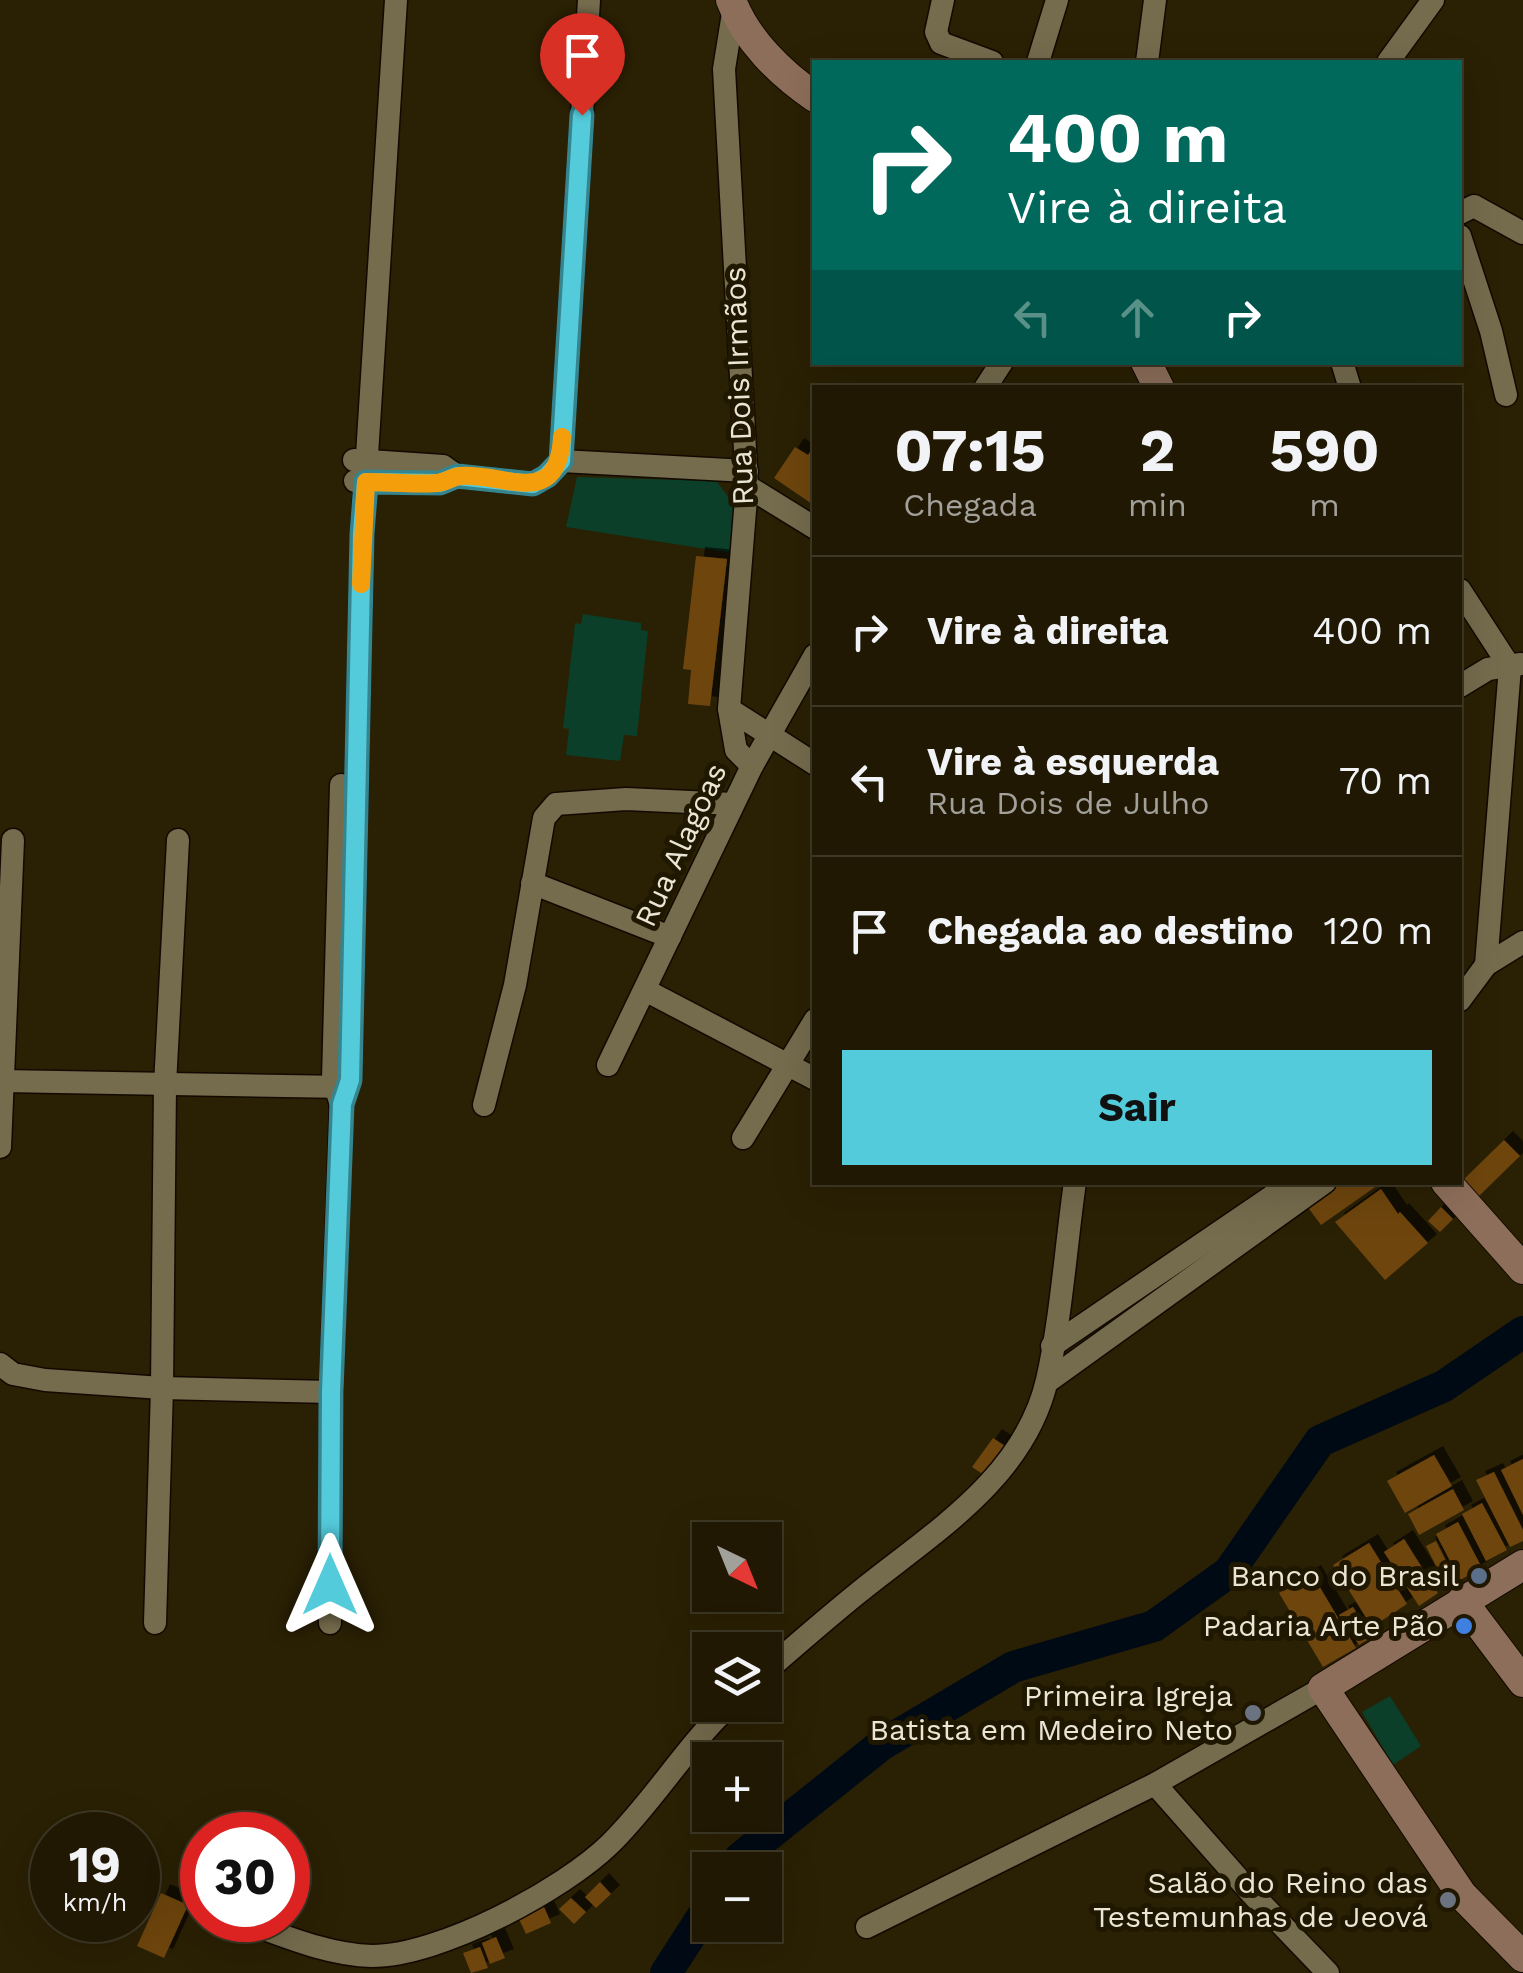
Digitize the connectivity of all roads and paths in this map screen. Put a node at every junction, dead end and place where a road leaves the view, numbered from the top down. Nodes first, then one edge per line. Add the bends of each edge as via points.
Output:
1 (396, 0) edge
2 (589, 0) edge
3 (942, 0) edge
4 (1058, 0) edge
5 (1155, 0) edge
6 (1433, 0) edge
7 (732, 4) edge
8 (986, 60) edge
9 (1039, 60) edge
10 (1147, 60) edge
11 (1389, 60) edge
12 (812, 95) edge
13 (1462, 212) edge
14 (1523, 232) edge
15 (1462, 242) edge
16 (1506, 395) dead end
17 (561, 461) junction
18 (361, 471) junction
19 (747, 479) junction
20 (812, 526) edge
21 (1462, 593) edge
22 (812, 660) edge
23 (1517, 665) edge
24 (1462, 685) edge
25 (730, 709) junction
26 (768, 733) junction
27 (812, 762) edge
28 (752, 766) junction
29 (733, 804) junction
30 (13, 840) dead end
31 (178, 840) dead end
32 (532, 883) junction
33 (670, 938) junction
34 (1523, 942) edge
35 (1486, 965) junction
36 (644, 990) junction
37 (1462, 997) edge
38 (812, 1025) edge
39 (787, 1064) junction
40 (608, 1065) dead end
41 (812, 1077) edge
42 (2, 1081) edge
43 (165, 1085) junction
44 (342, 1093) junction
45 (484, 1105) dead end
46 (743, 1138) dead end
47 (0, 1146) edge
48 (1075, 1185) edge
49 (1290, 1185) edge
50 (1321, 1185) edge
51 (1456, 1194) edge
52 (1523, 1269) edge
53 (1052, 1346) junction
54 (0, 1364) edge
55 (1047, 1382) junction
56 (162, 1388) junction
57 (331, 1392) junction
58 (1523, 1564) edge
59 (1462, 1601) junction
60 (155, 1623) dead end
61 (330, 1623) dead end
62 (782, 1658) edge
63 (1523, 1682) edge
64 (1323, 1688) junction
65 (712, 1722) edge
66 (1156, 1784) junction
67 (867, 1927) dead end
68 (299, 1942) edge
69 (1523, 1957) edge
70 (1328, 1973) edge

1 - 18 street via 370,430
2 - 17 street
3 - 8 street via 941,44
4 - 9 street
5 - 10 street
6 - 11 street
7 - 12 street via 762,50
7 - 19 street, Rua Dois Irmãos via 725,102
13 - 14 street via 1474,206
15 - 16 street
17 - 18 street via 533,484 457,476 443,466
17 - 19 street
18 - 44 street
19 - 20 street
19 - 25 street, Rua Dois Irmãos
21 - 23 street
22 - 26 street, Rua Alagoas
23 - 24 street via 1488,669
23 - 35 street
25 - 26 street
25 - 28 street, Rua Dois Irmãos via 736,750
26 - 27 street
26 - 28 street, Rua Alagoas
28 - 29 street, Rua Alagoas
29 - 32 street via 626,798 556,804 544,818
29 - 33 street, Rua Alagoas
30 - 42 street
31 - 43 street
32 - 33 street
32 - 45 street via 516,985
33 - 36 street, Rua Alagoas
34 - 35 street
35 - 37 street
36 - 39 street
36 - 40 street, Rua Alagoas
38 - 39 street
39 - 41 street
39 - 46 street
42 - 43 street
42 - 47 street
43 - 44 street
43 - 56 street
44 - 57 street
48 - 53 street
49 - 53 street
50 - 55 street
51 - 52 street
53 - 55 street
54 - 56 street via 13,1374 45,1380
55 - 62 street via 1014,1453 981,1493
56 - 57 street
56 - 60 street
57 - 61 street
58 - 59 street
59 - 63 street
59 - 64 street
64 - 66 street
64 - 69 street via 1462,1896
65 - 68 street via 582,1869 458,1936 371,1956
66 - 67 street
66 - 70 street

